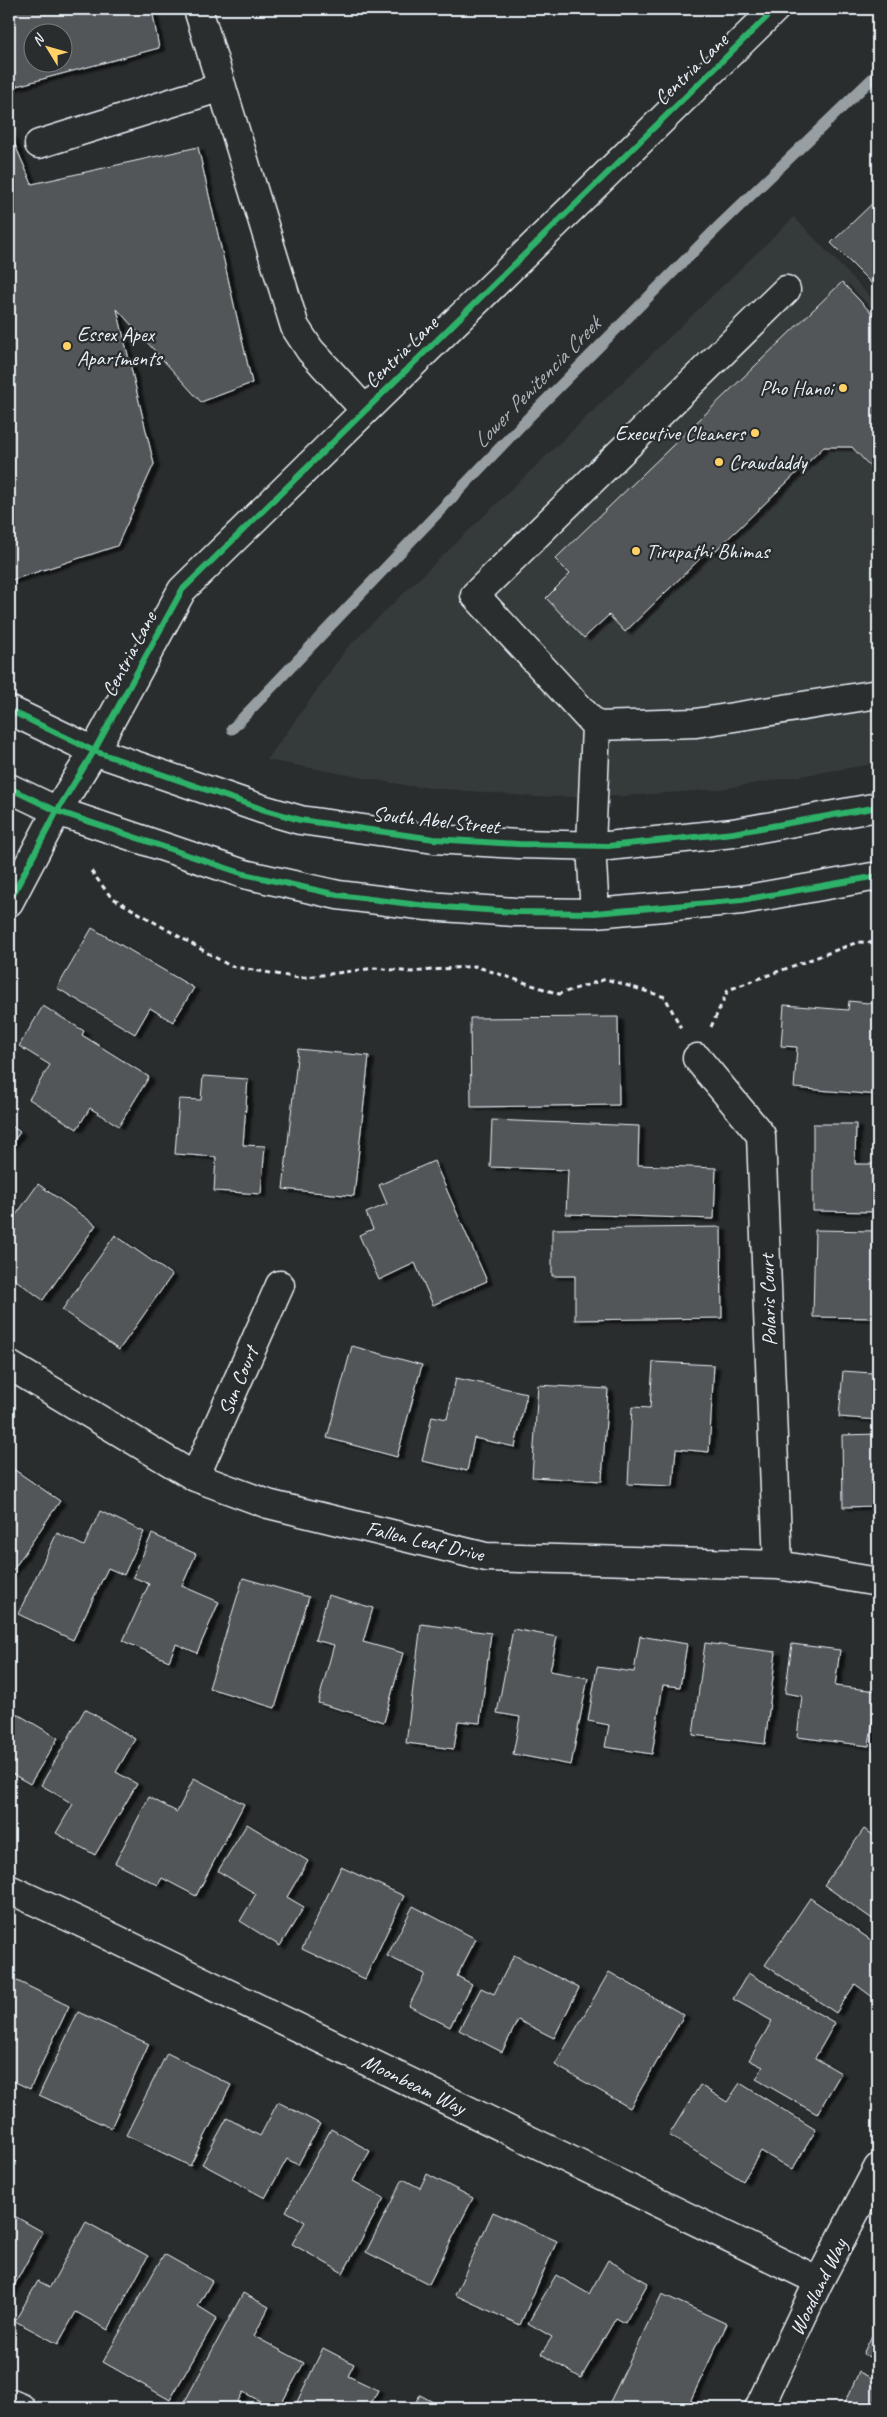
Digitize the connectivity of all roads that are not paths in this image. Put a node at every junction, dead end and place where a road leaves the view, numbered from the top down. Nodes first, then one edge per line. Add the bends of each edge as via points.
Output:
1 (198, 9) edge
2 (775, 9) edge
3 (222, 87) junction
4 (39, 144) dead end
5 (786, 290) dead end
6 (365, 410) junction
7 (878, 694) edge
8 (9, 710) edge
9 (596, 726) junction
10 (94, 751) junction
11 (9, 788) edge
12 (878, 807) edge
13 (57, 811) junction
14 (591, 846) junction
15 (878, 876) edge
16 (9, 902) edge
17 (595, 913) junction
18 (697, 1058) road end
19 (280, 1284) dead end
20 (9, 1365) edge
21 (196, 1477) junction
22 (778, 1566) junction
23 (878, 1582) edge
24 (9, 1889) edge
25 (878, 2168) edge
26 (819, 2281) junction
27 (9, 2403) edge
28 (20, 2408) edge
29 (759, 2408) edge

1 - 3 street
2 - 6 street, Centria Lane
3 - 4 street
3 - 6 street via 295,327 310,350
5 - 9 street via 475,594
6 - 10 street, Centria Lane via 182,590
7 - 9 street via 696,723
8 - 10 street, South Abel Street
9 - 14 street
10 - 13 street, Centria Lane
10 - 14 street, South Abel Street via 300,820 434,838
11 - 13 street
12 - 14 street, South Abel Street via 733,833
13 - 16 street, Centria Lane
13 - 17 street via 244,874 338,894 427,906
14 - 17 street
15 - 17 street via 742,900
18 - 22 street, Polaris Court via 761,1136
19 - 21 street, Sun Court
20 - 21 street, Fallen Leaf Drive
21 - 22 street, Fallen Leaf Drive via 268,1504 486,1556
22 - 23 street, Fallen Leaf Drive
24 - 26 street, Moonbeam Way
25 - 26 street, Woodland Way
26 - 29 street, Woodland Way
27 - 28 street

